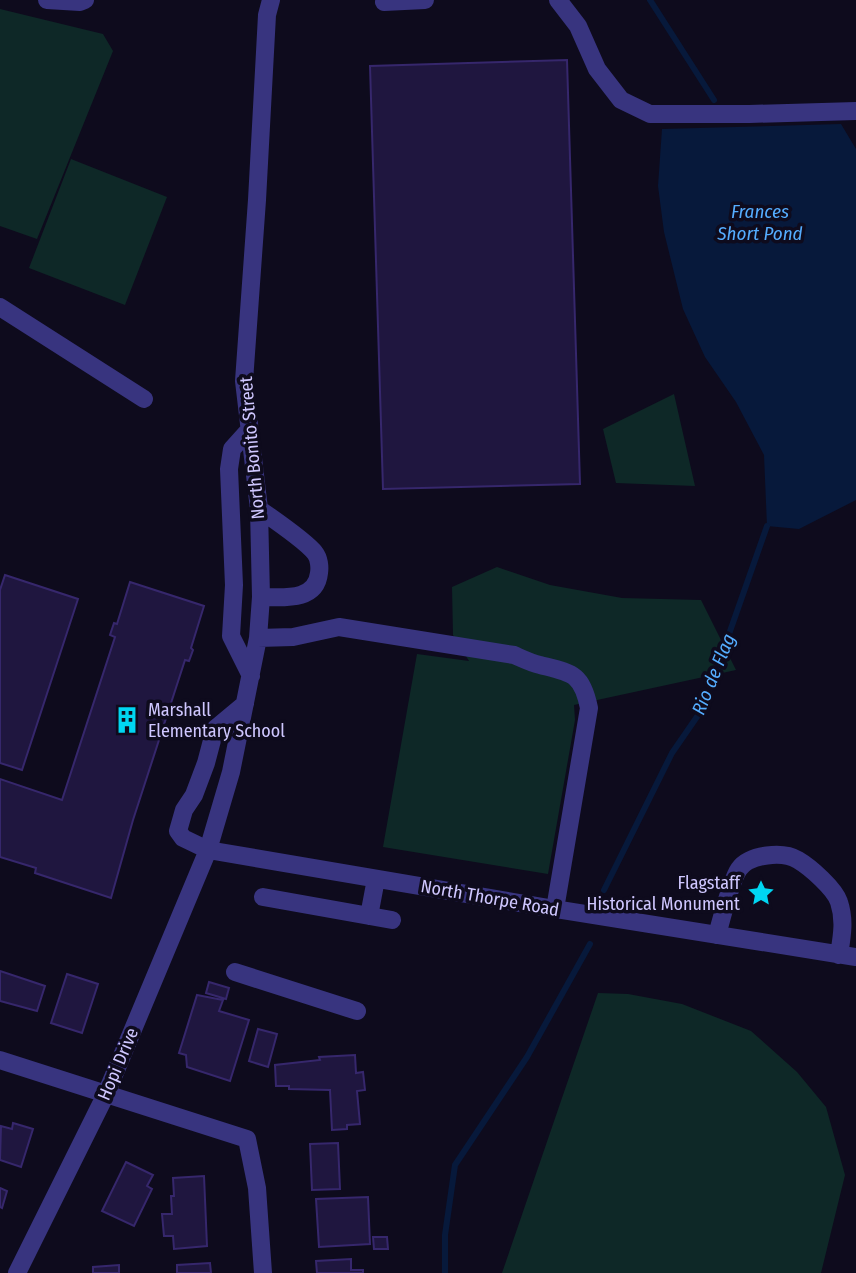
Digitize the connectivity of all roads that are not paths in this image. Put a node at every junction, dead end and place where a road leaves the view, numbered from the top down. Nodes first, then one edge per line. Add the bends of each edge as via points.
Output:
1 (47, 0) edge
2 (85, 0) edge
3 (271, 0) edge
4 (385, 0) edge
5 (425, 0) edge
6 (558, 0) edge
7 (856, 111) edge
8 (0, 307) edge
9 (144, 399) dead end
10 (250, 429) junction
11 (259, 509) junction
12 (261, 597) junction
13 (258, 638) junction
14 (251, 676) junction
15 (245, 704) junction
16 (208, 850) junction
17 (376, 879) junction
18 (263, 897) dead end
19 (555, 909) junction
20 (369, 916) junction
21 (392, 920) dead end
22 (718, 935) junction
23 (847, 956) edge
24 (236, 972) dead end
25 (357, 1011) dead end
26 (0, 1060) edge
27 (106, 1094) junction
28 (17, 1273) edge
29 (263, 1273) edge

1 - 2 street
3 - 10 street, North Bonito Street via 244,381
4 - 5 street
6 - 7 street via 578,26 597,69 621,100 650,114
8 - 9 street
10 - 11 street, North Bonito Street
10 - 14 street via 232,449 229,468 234,585 231,636
11 - 12 street, North Bonito Street
11 - 12 street via 315,553 320,567 318,582 309,592
12 - 13 street, North Bonito Street
13 - 14 street, North Bonito Street
13 - 19 street via 293,637 339,627 514,655 564,669 577,679 589,708
14 - 15 street, North Bonito Street
15 - 16 street, North Bonito Street
15 - 16 street via 215,729 178,831
16 - 17 street, North Thorpe Road
16 - 27 street, Hopi Drive
17 - 19 street, North Thorpe Road
17 - 20 street
18 - 20 street
19 - 22 street, North Thorpe Road
20 - 21 street
22 - 23 street, North Thorpe Road
22 - 23 street via 739,868 763,854 797,859 838,899
24 - 25 street
26 - 27 street
27 - 28 street, Hopi Drive
27 - 29 street via 247,1139 257,1188

